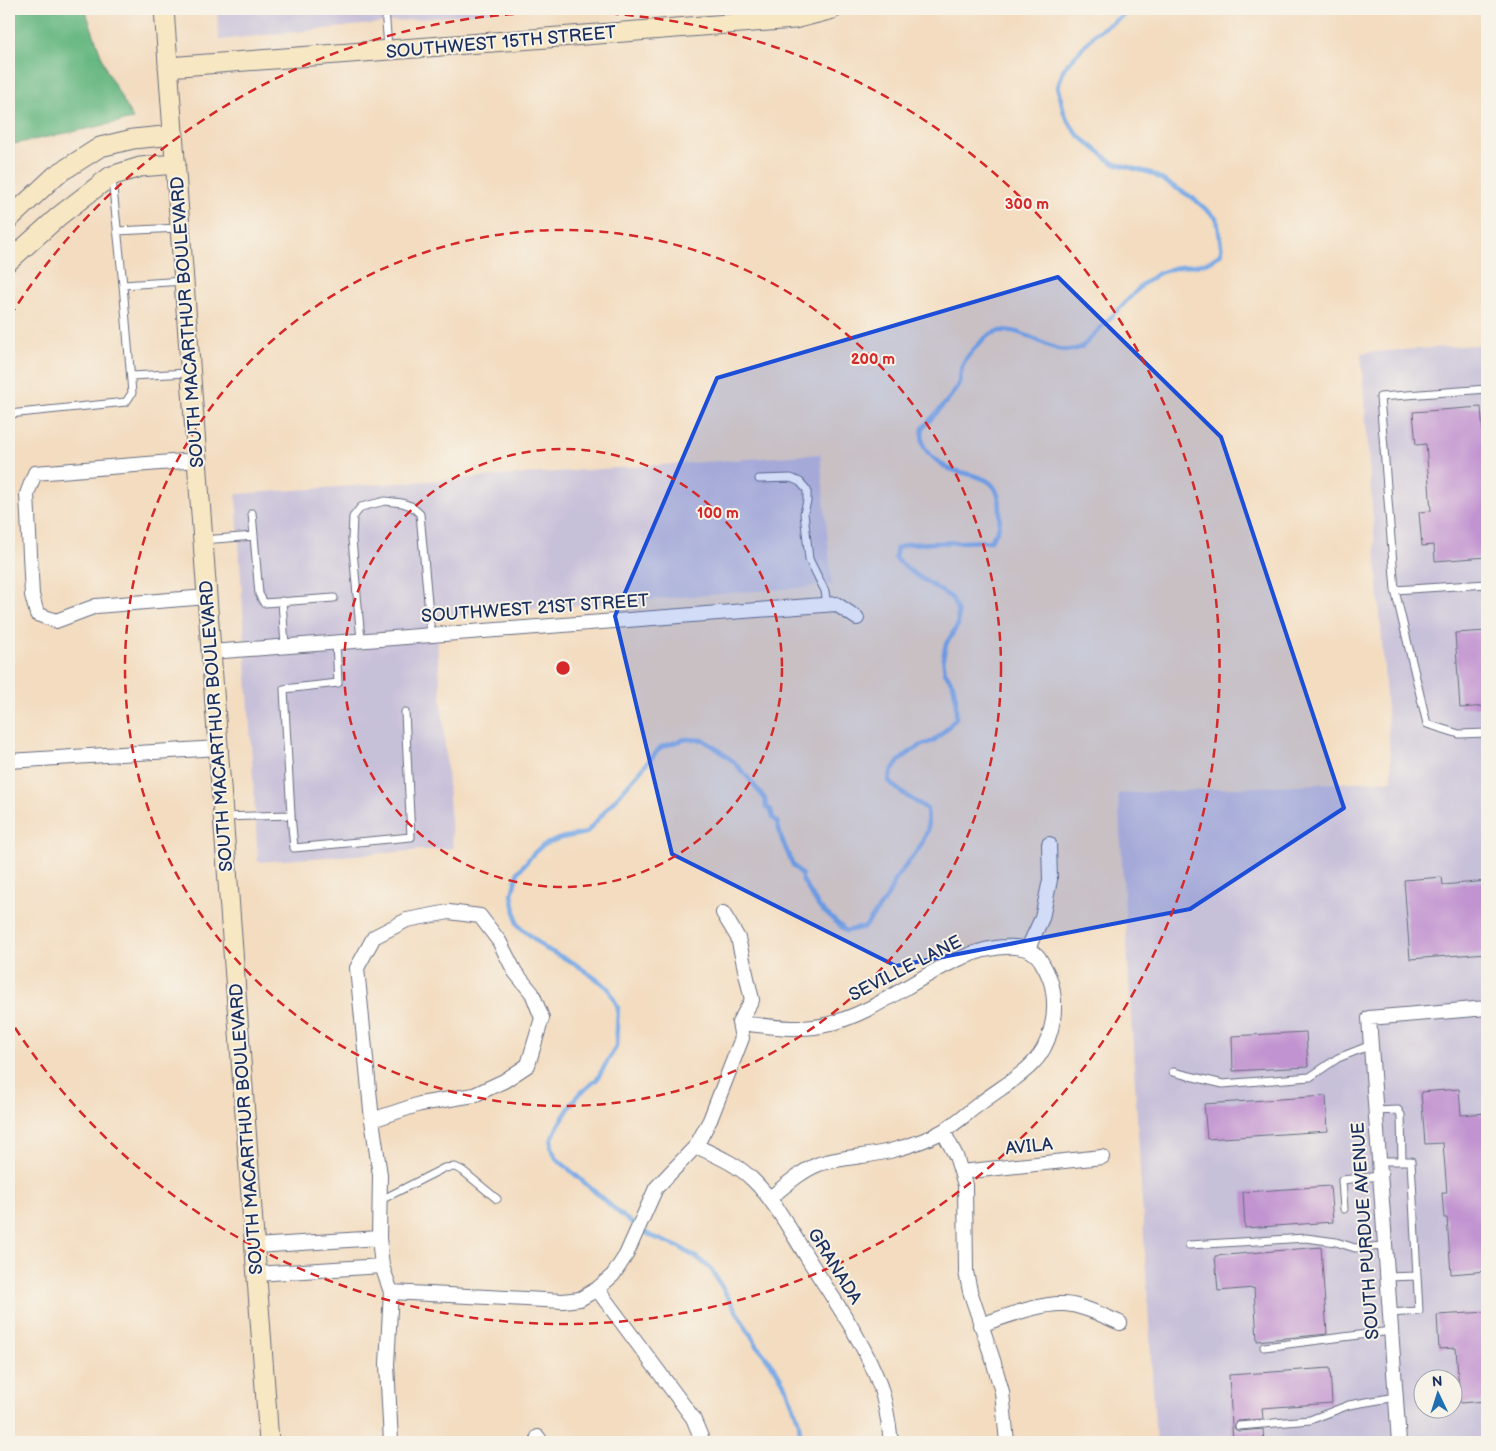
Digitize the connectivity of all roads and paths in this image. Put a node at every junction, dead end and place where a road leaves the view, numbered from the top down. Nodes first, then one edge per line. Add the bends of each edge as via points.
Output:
1 (164, 9) edge
2 (385, 9) edge
3 (833, 9) edge
4 (389, 51) junction
5 (168, 67) junction
6 (174, 135) junction
7 (176, 164) junction
8 (112, 176) junction
9 (39, 191) junction
10 (59, 216) junction
11 (9, 219) edge
12 (180, 228) junction
13 (117, 231) junction
14 (9, 261) edge
15 (184, 281) junction
16 (123, 285) junction
17 (191, 373) junction
18 (131, 376) junction
19 (1487, 389) edge
20 (9, 414) edge
21 (197, 460) junction
22 (759, 479) dead end
23 (252, 513) dead end
24 (254, 536) junction
25 (203, 540) junction
26 (1487, 584) edge
27 (1395, 590) junction
28 (207, 597) junction
29 (334, 598) dead end
30 (282, 601) junction
31 (827, 605) junction
32 (857, 618) dead end
33 (431, 635) junction
34 (361, 640) junction
35 (336, 642) junction
36 (284, 646) junction
37 (211, 652) junction
38 (405, 712) dead end
39 (1487, 733) edge
40 (218, 748) junction
41 (9, 761) edge
42 (291, 815) junction
43 (223, 817) junction
44 (1049, 844) dead end
45 (723, 913) dead end
46 (1028, 948) junction
47 (1487, 1008) edge
48 (739, 1023) junction
49 (1371, 1045) junction
50 (1173, 1072) dead end
51 (1376, 1111) junction
52 (372, 1120) junction
53 (943, 1131) junction
54 (696, 1146) junction
55 (1102, 1157) dead end
56 (1379, 1161) junction
57 (1402, 1161) junction
58 (961, 1172) junction
59 (1380, 1176) junction
60 (770, 1198) junction
61 (497, 1199) dead end
62 (381, 1200) junction
63 (1344, 1209) dead end
64 (380, 1238) junction
65 (1189, 1245) dead end
66 (255, 1246) junction
67 (1385, 1246) junction
68 (382, 1266) junction
69 (256, 1274) junction
70 (1417, 1276) junction
71 (1387, 1277) junction
72 (597, 1289) junction
73 (391, 1292) junction
74 (1390, 1313) junction
75 (1120, 1322) dead end
76 (980, 1325) junction
77 (1391, 1331) junction
78 (1264, 1347) dead end
79 (1396, 1398) junction
80 (1239, 1426) dead end
81 (269, 1442) edge
82 (391, 1442) edge
83 (703, 1442) edge
84 (891, 1442) edge
85 (1007, 1442) edge
86 (1399, 1442) edge

1 - 5 main road, SOUTH MACARTHUR BOULEVARD
2 - 4 lane
3 - 4 main road, SOUTHWEST 15TH STREET via 794,19
4 - 5 main road, SOUTHWEST 15TH STREET
5 - 6 main road, SOUTH MACARTHUR BOULEVARD
6 - 7 main road, SOUTH MACARTHUR BOULEVARD
6 - 9 main road via 133,139 100,147 56,175
7 - 8 main road via 140,167
7 - 12 main road, SOUTH MACARTHUR BOULEVARD
8 - 10 main road
8 - 13 lane
9 - 10 main road
9 - 11 main road
10 - 14 main road
12 - 13 lane
12 - 15 main road, SOUTH MACARTHUR BOULEVARD
13 - 16 lane
15 - 16 lane
15 - 17 main road, SOUTH MACARTHUR BOULEVARD
16 - 18 lane
17 - 18 lane
17 - 21 main road, SOUTH MACARTHUR BOULEVARD
18 - 20 lane via 132,393 126,402
19 - 27 lane via 1380,397
21 - 25 main road, SOUTH MACARTHUR BOULEVARD
21 - 28 street via 35,473 26,494 32,596 36,614 56,621 96,606
22 - 31 lane via 791,478 807,490 804,513 809,559 826,591
23 - 24 lane
24 - 25 lane
24 - 30 lane via 259,594 264,602
25 - 28 main road, SOUTH MACARTHUR BOULEVARD
26 - 27 lane
27 - 39 lane via 1427,724 1459,734
28 - 37 main road, SOUTH MACARTHUR BOULEVARD
29 - 30 lane
30 - 36 lane
31 - 32 street, SOUTHWEST 21ST STREET via 836,604
31 - 33 street, SOUTHWEST 21ST STREET
33 - 34 street, SOUTHWEST 21ST STREET
33 - 34 lane via 420,514 411,506 385,501 361,508 353,517
34 - 35 street, SOUTHWEST 21ST STREET
35 - 36 street, SOUTHWEST 21ST STREET
35 - 42 lane via 338,683 284,688
36 - 37 street, SOUTHWEST 21ST STREET
37 - 40 main road, SOUTH MACARTHUR BOULEVARD
38 - 42 lane via 411,837 294,848
40 - 41 street
40 - 43 main road, SOUTH MACARTHUR BOULEVARD
42 - 43 lane
43 - 66 main road, SOUTH MACARTHUR BOULEVARD
44 - 46 street via 1050,880 1042,918
45 - 48 street via 738,938 752,1000
46 - 48 street, SEVILLE LANE via 988,950 963,958 870,1009 830,1024 779,1027
46 - 53 street via 1039,957 1053,991 1052,1021 1044,1049 1017,1077
47 - 49 street, SOUTH PURDUE AVENUE via 1369,1018
48 - 54 street via 742,1038 710,1120
49 - 50 lane via 1338,1058 1310,1077 1223,1084
49 - 51 street, SOUTH PURDUE AVENUE
51 - 56 street, SOUTH PURDUE AVENUE
51 - 57 lane via 1398,1110
52 - 52 street via 357,968 374,938 407,920 449,912 480,916 532,993 542,1018 528,1065 504,1082 474,1096 420,1104
52 - 62 street
53 - 58 street
53 - 60 street via 897,1149 818,1165 797,1176
54 - 60 street, GRANADA via 751,1178
54 - 72 street via 656,1188 626,1255 613,1275
55 - 58 street, AVILA
56 - 57 lane
56 - 59 street, SOUTH PURDUE AVENUE
57 - 70 lane via 1411,1161
58 - 76 street via 965,1186 966,1272
59 - 63 lane via 1342,1180
59 - 67 street, SOUTH PURDUE AVENUE
60 - 84 street, GRANADA via 852,1328 869,1361 880,1387
61 - 62 lane via 455,1167 444,1168
62 - 64 street
64 - 66 street
64 - 68 street
65 - 67 lane via 1306,1238 1355,1248
66 - 69 main road, SOUTH MACARTHUR BOULEVARD
67 - 71 street, SOUTH PURDUE AVENUE
68 - 69 street
68 - 73 street
69 - 81 main road, SOUTH MACARTHUR BOULEVARD
70 - 71 lane
70 - 74 lane via 1419,1311
71 - 74 street, SOUTH PURDUE AVENUE
72 - 73 street via 580,1298 563,1301
72 - 83 street via 693,1418
73 - 82 street via 387,1364
74 - 77 street, SOUTH PURDUE AVENUE
75 - 76 street via 1064,1304 1034,1308
76 - 85 street via 1002,1392
77 - 78 lane
77 - 79 street, SOUTH PURDUE AVENUE
79 - 80 lane via 1349,1405 1310,1420
79 - 86 street, SOUTH PURDUE AVENUE

